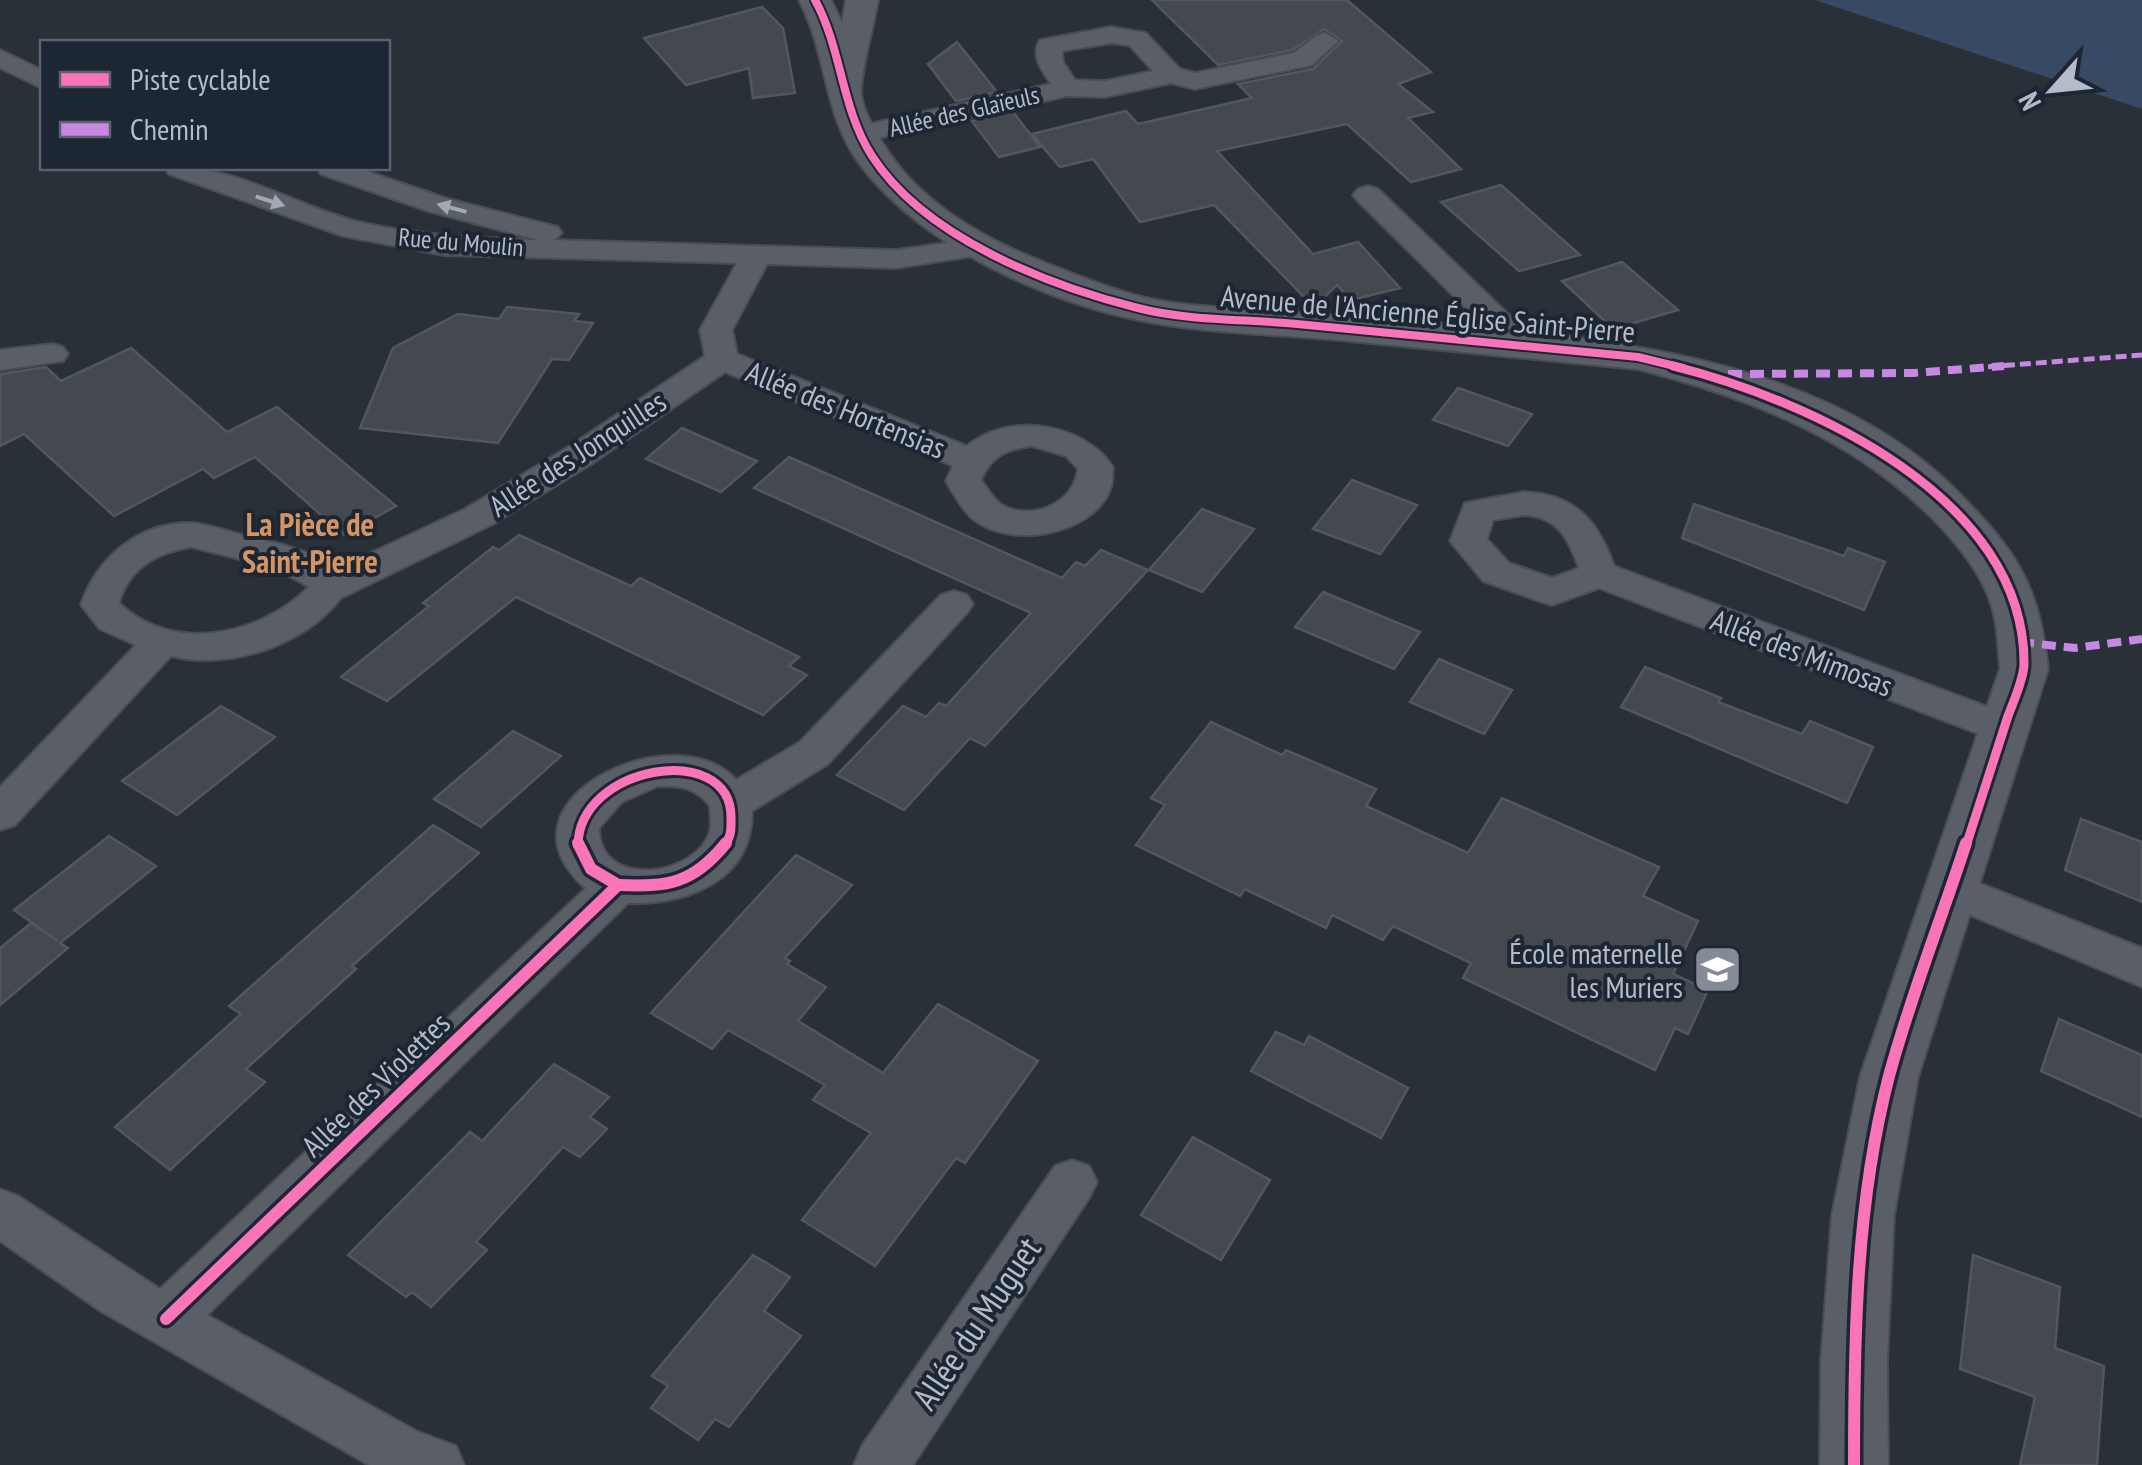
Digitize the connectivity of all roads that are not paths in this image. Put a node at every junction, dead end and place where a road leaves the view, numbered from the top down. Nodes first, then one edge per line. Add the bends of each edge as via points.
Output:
1 (816, 0) edge
2 (862, 0) edge
3 (1325, 41) dead end
4 (0, 58) edge
5 (1170, 75) junction
6 (40, 79) edge
7 (1067, 88) junction
8 (853, 114) junction
9 (185, 170) edge
10 (338, 170) edge
11 (1368, 195) dead end
12 (976, 248) junction
13 (755, 258) junction
14 (1516, 346) junction
15 (52, 354) dead end
16 (722, 359) junction
17 (0, 360) edge
18 (970, 460) dead end
19 (1599, 574) dead end
20 (328, 589) junction
21 (954, 604) dead end
22 (162, 641) junction
23 (2006, 729) junction
24 (731, 803) junction
25 (0, 814) edge
26 (618, 886) junction
27 (1954, 890) junction
28 (2142, 968) edge
29 (1072, 1182) dead end
30 (0, 1212) edge
31 (166, 1319) junction
32 (413, 1462) edge
33 (880, 1465) edge
34 (1854, 1465) edge

1 - 8 street, Avenue de l'Ancienne Église Saint-Pierre
2 - 8 street
3 - 5 street, Allée des Glaïeuls via 1303,59 1195,81
4 - 6 street
5 - 7 street, Allée des Glaïeuls via 1104,89
5 - 7 street, Allée des Glaïeuls via 1136,38 1111,35 1048,46
7 - 8 street, Allée des Glaïeuls
8 - 12 street, Avenue de l'Ancienne Église Saint-Pierre via 878,164
9 -> 13 street, Rue du Moulin via 354,230 444,246
13 -> 10 street, Rue du Moulin via 539,232
11 - 14 street
12 - 13 street, Rue du Moulin via 896,259
12 - 14 street, Avenue de l'Ancienne Église Saint-Pierre via 1141,309
13 - 16 street via 716,330
14 - 23 street, Avenue de l'Ancienne Église Saint-Pierre via 1638,357 1709,374 1803,407 1890,454 1990,556 2018,614 2024,668
15 - 17 street
16 - 18 street, Allée des Hortensias
16 - 20 street, Allée des Jonquilles via 478,517
19 - 23 street, Allée des Mimosas
20 - 22 street, Allée des Jonquilles via 317,604 252,642 221,649
20 - 22 street, Allée des Jonquilles via 323,576 286,558 170,537 116,566 100,605 110,620
21 - 24 street via 814,752
22 - 25 street
23 - 27 street, Avenue de l'Ancienne Église Saint-Pierre
24 - 26 street via 731,837 706,868 664,887
24 - 26 street via 712,780 680,768 643,771 609,786 585,812 578,841 590,868
26 - 31 street, Allée des Violettes
27 - 28 street
27 - 34 street, Avenue de l'Ancienne Église Saint-Pierre via 1889,1077 1863,1215
29 - 33 street, Allée du Muguet
30 - 31 street
31 - 32 street

